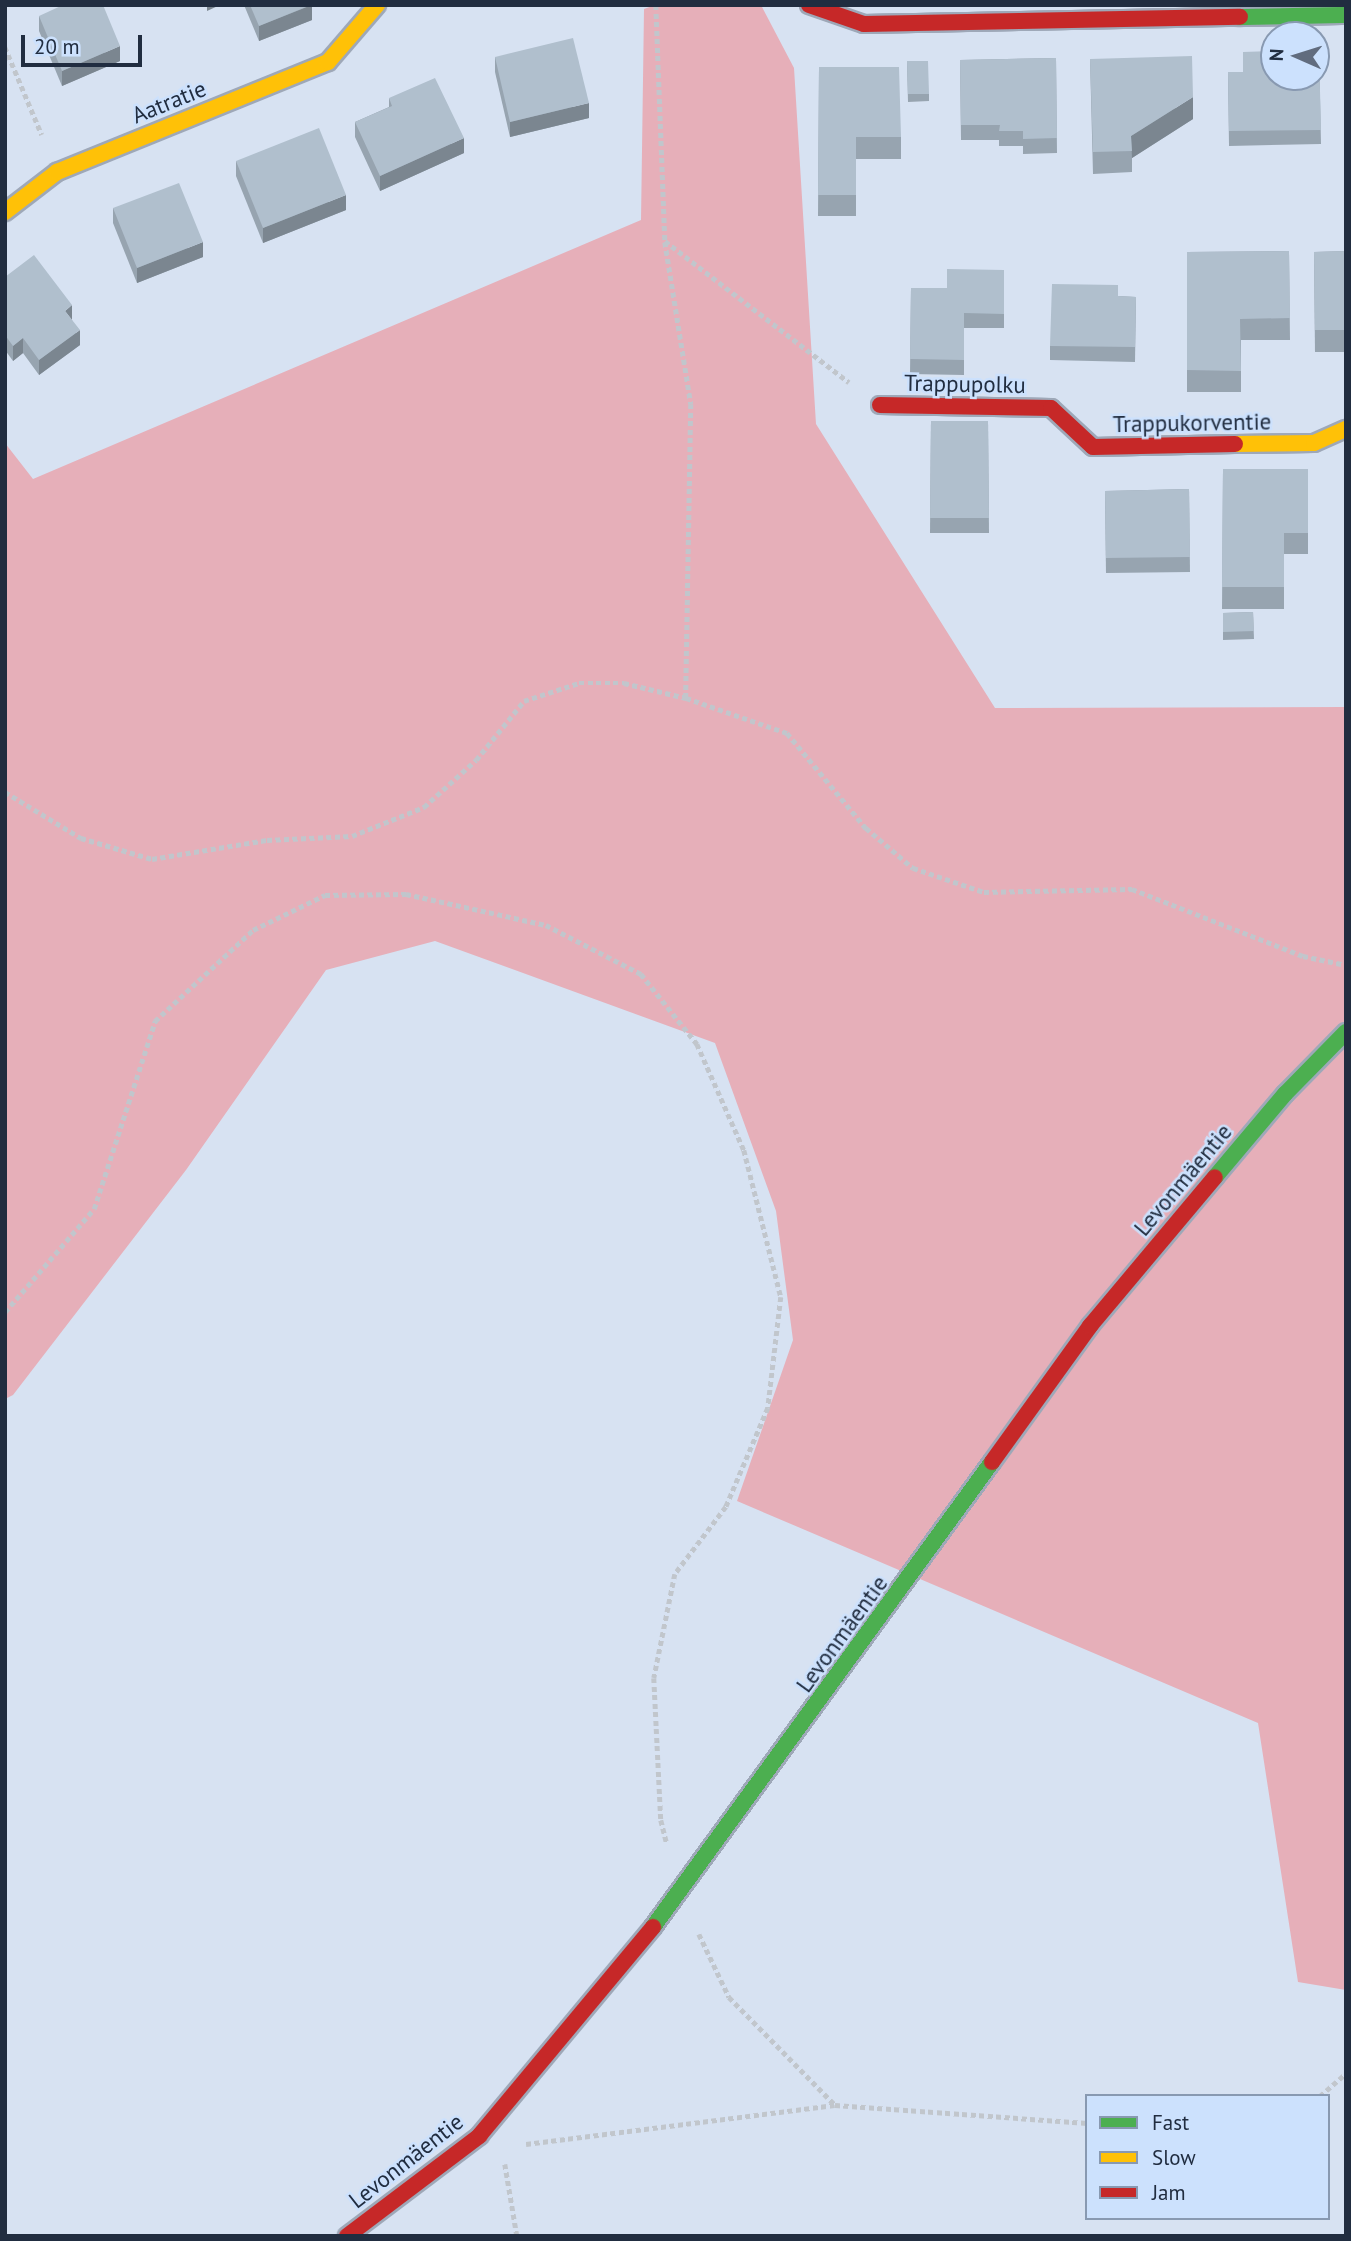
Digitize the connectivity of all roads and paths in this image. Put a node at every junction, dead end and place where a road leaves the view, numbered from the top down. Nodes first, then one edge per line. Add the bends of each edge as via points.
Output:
1 (377, 5) edge
2 (656, 5) edge
3 (809, 5) edge
4 (1346, 15) edge
5 (5, 47) edge
6 (57, 172) junction
7 (5, 212) edge
8 (665, 241) junction
9 (880, 405) joint
10 (1051, 408) joint
11 (1346, 429) edge
12 (686, 698) junction
13 (5, 792) edge
14 (1346, 965) edge
15 (1346, 1031) edge
16 (5, 1312) edge
17 (680, 1894) junction
18 (1346, 2073) edge
19 (1322, 2094) edge
20 (835, 2105) junction
21 (1085, 2123) edge
22 (479, 2136) junction
23 (502, 2147) junction
24 (347, 2236) edge
25 (517, 2236) edge

1 - 6 street, Aatratie via 328,62
2 - 8 path
3 - 4 street via 864,24
5 - 6 path
6 - 7 street, Aatratie
8 - 9 path
8 - 12 path via 691,404
9 - 10 street, Trappupolku
10 - 11 street, Trappukorventie via 1093,447 1314,443
12 - 13 path via 624,683 579,683 524,701 477,760 424,807 352,836 267,840 152,859 81,838
12 - 14 path via 786,733 866,828 913,868 984,892 1132,889 1303,956
15 - 17 street, Levonmäentie via 1285,1094 1090,1326
16 - 17 path via 94,1209 155,1021 253,930 325,895 406,894 546,925 640,974 697,1044 744,1150 781,1297 768,1408 726,1507 675,1574 654,1678 660,1820
17 - 20 path via 729,1997
17 - 22 street, Levonmäentie
18 - 19 path
20 - 21 path
20 - 23 path
22 - 23 path
22 - 24 street, Levonmäentie
23 - 25 path

